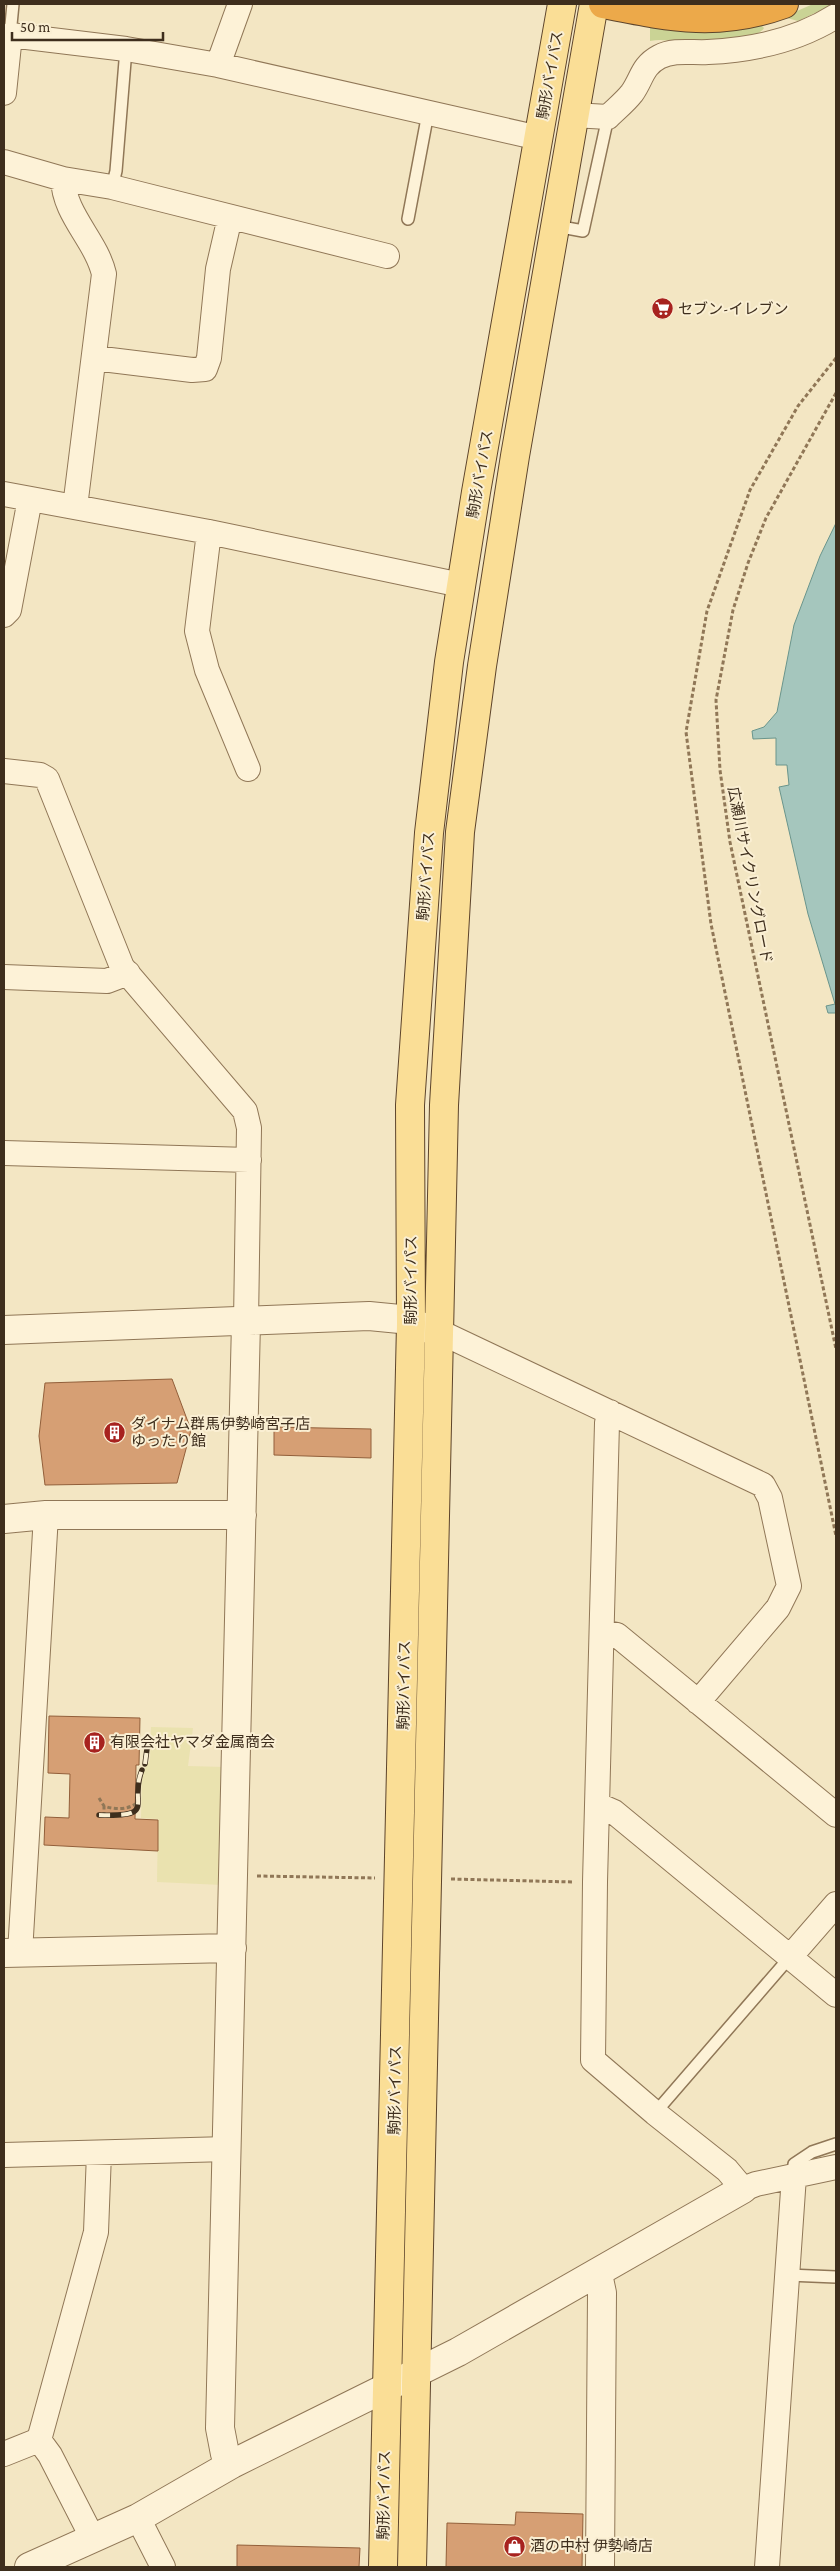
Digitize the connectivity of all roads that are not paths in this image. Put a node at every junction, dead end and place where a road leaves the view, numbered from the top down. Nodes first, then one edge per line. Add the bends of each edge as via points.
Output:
1 (13, 4) edge
2 (240, 4) edge
3 (562, 4) edge
4 (594, 4) edge
5 (603, 4) edge
6 (778, 6) edge
7 (836, 16) edge
8 (10, 35) junction
9 (782, 41) junction
10 (126, 49) junction
11 (218, 65) junction
12 (4, 93) edge
13 (428, 113) junction
14 (573, 115) junction
15 (608, 117) junction
16 (539, 138) junction
17 (4, 162) edge
18 (63, 179) junction
19 (112, 187) junction
20 (230, 217) junction
21 (408, 220) dead end
22 (556, 226) junction
23 (388, 256) dead end
24 (94, 358) junction
25 (4, 494) edge
26 (30, 499) junction
27 (76, 507) junction
28 (209, 532) junction
29 (461, 585) junction
30 (4, 615) edge
31 (465, 664) junction
32 (248, 769) dead end
33 (4, 771) edge
34 (128, 973) junction
35 (4, 977) edge
36 (4, 1153) edge
37 (249, 1160) junction
38 (246, 1322) junction
39 (411, 1324) junction
40 (4, 1330) edge
41 (440, 1332) junction
42 (610, 1412) junction
43 (46, 1515) junction
44 (242, 1515) junction
45 (4, 1519) edge
46 (602, 1632) junction
47 (698, 1702) junction
48 (598, 1805) junction
49 (836, 1816) edge
50 (836, 1904) edge
51 (232, 1948) junction
52 (12, 1953) edge
53 (790, 1957) junction
54 (836, 1995) edge
55 (655, 2113) junction
56 (836, 2144) edge
57 (228, 2149) junction
58 (98, 2153) junction
59 (4, 2155) edge
60 (836, 2167) edge
61 (794, 2176) junction
62 (743, 2189) junction
63 (598, 2274) junction
64 (788, 2275) junction
65 (836, 2277) edge
66 (416, 2374) junction
67 (386, 2390) junction
68 (39, 2440) junction
69 (4, 2454) edge
70 (232, 2464) junction
71 (138, 2518) junction
72 (92, 2537) junction
73 (28, 2567) edge
74 (163, 2567) edge
75 (383, 2567) edge
76 (412, 2567) edge
77 (600, 2567) edge
78 (767, 2567) edge

1 - 8 lane
2 - 11 street
3 - 16 main road, 駒形バイパス
4 - 14 main road, 駒形バイパス
5 - 6 highway via 647,12 725,19
6 - 9 street
7 - 9 street via 816,29
8 - 10 street
8 - 12 street
9 - 15 street via 744,50 675,52 661,56 647,64 634,91
10 - 11 street
10 - 19 lane
11 - 13 street
13 - 16 street
13 - 21 lane
14 - 15 street
14 - 22 main road, 駒形バイパス
15 - 22 lane via 583,231
16 - 29 main road, 駒形バイパス
17 - 18 street
18 - 19 street
18 - 24 street via 68,205 102,263 104,274
19 - 20 street
20 - 23 street
20 - 24 street via 218,269 209,358 205,369
22 - 31 main road, 駒形バイパス via 515,456
24 - 27 street
25 - 26 street
26 - 27 street
26 - 30 street via 9,610
27 - 28 street
28 - 29 street
28 - 32 street via 197,631 207,670
29 - 31 main road, 駒形バイパス
31 - 39 main road, 駒形バイパス via 429,834 410,1105
31 - 41 main road, 駒形バイパス via 444,1105
33 - 34 street via 40,774 47,779 119,961
34 - 35 street via 107,981
34 - 37 street via 245,1111 249,1128
36 - 37 street
37 - 38 street
38 - 39 street via 369,1316 400,1319
38 - 40 street
38 - 44 street
39 - 41 street
39 - 67 main road, 駒形バイパス
41 - 42 street
41 - 66 main road, 駒形バイパス
42 - 46 street via 607,1423
42 - 47 street via 756,1480 763,1484 770,1498 788,1592
43 - 44 street
43 - 45 street
43 - 52 street
44 - 51 street
46 - 47 street via 617,1635
46 - 48 street
47 - 49 street
48 - 53 street via 614,1812
48 - 55 street via 593,2060
50 - 53 street
51 - 52 street
51 - 57 street
53 - 54 street
53 - 55 lane
55 - 62 street via 728,2170
56 - 61 lane via 801,2157 794,2164
57 - 58 street
57 - 70 street via 220,2428 225,2454
58 - 59 street
58 - 68 street via 96,2232
60 - 61 street
61 - 62 street
61 - 64 street
62 - 63 street
63 - 66 street
63 - 77 street via 602,2293
64 - 65 lane
64 - 78 street
66 - 67 street
66 - 76 main road, 駒形バイパス
67 - 70 street
67 - 75 main road, 駒形バイパス
68 - 69 street
68 - 72 street
70 - 71 street
71 - 72 street
71 - 74 street
72 - 73 street

